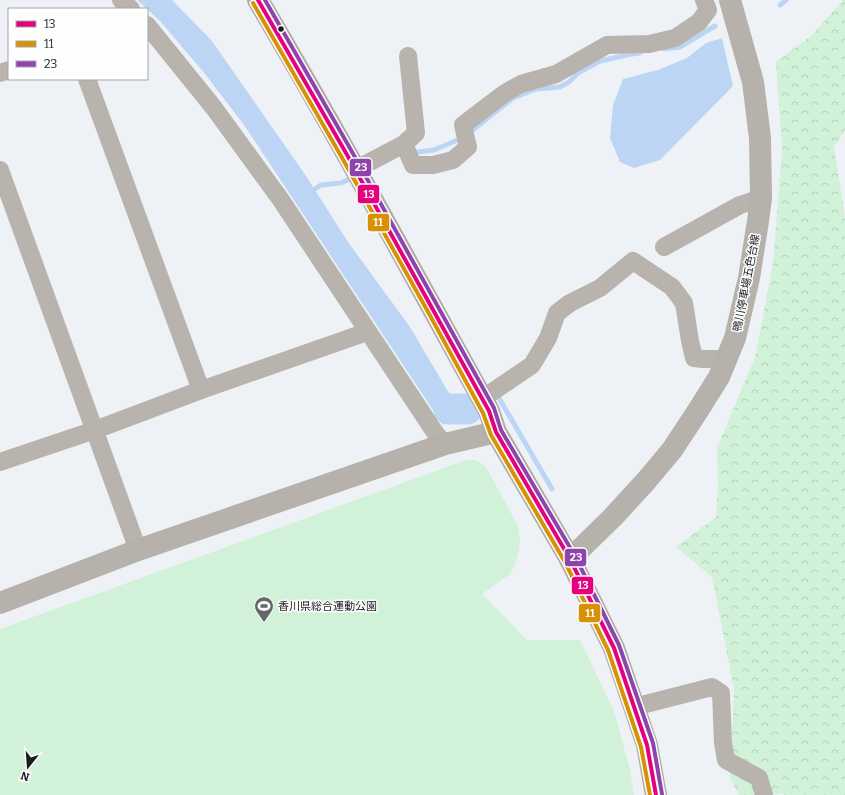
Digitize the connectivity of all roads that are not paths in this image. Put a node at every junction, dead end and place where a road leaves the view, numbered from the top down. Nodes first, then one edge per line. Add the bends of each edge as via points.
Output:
1 (121, 0) edge
2 (258, 0) edge
3 (704, 0) edge
4 (730, 0) edge
5 (130, 8) edge
6 (148, 26) edge
7 (408, 56) dead end
8 (87, 80) edge
9 (404, 144) junction
10 (1, 177) edge
11 (361, 178) junction
12 (760, 198) junction
13 (664, 247) dead end
14 (367, 332) junction
15 (726, 359) junction
16 (201, 390) junction
17 (482, 399) junction
18 (95, 430) junction
19 (496, 432) junction
20 (445, 444) junction
21 (0, 462) edge
22 (138, 550) junction
23 (570, 559) junction
24 (0, 603) edge
25 (634, 707) junction
26 (656, 795) edge
27 (764, 795) edge

1 - 5 street
2 - 11 main road
3 - 9 street via 708,10 699,22 675,38 649,44 607,45 556,74 521,84 505,93 463,126 468,147 454,160 433,165 413,165
4 - 12 main road, 鴨川停車場五色台線 via 753,82 760,138
6 - 14 street via 214,108 276,194
7 - 9 street via 416,134
8 - 16 street
9 - 11 street via 366,164
10 - 18 street
11 - 17 main road
12 - 13 street via 740,205
12 - 15 main road, 鴨川停車場五色台線 via 749,278 735,338
14 - 16 street
14 - 20 street
15 - 17 street via 694,358 684,303 672,288 633,261 600,288 570,303 557,313 548,338 532,365
15 - 23 main road, 鴨川停車場五色台線 via 719,377 672,450 618,512
16 - 18 street
17 - 19 main road
18 - 21 street
18 - 22 street
19 - 20 main road
19 - 23 main road
20 - 22 main road
22 - 24 main road
23 - 25 main road via 614,648
25 - 26 main road via 647,745
25 - 27 street via 712,686 721,693 726,760 759,778

